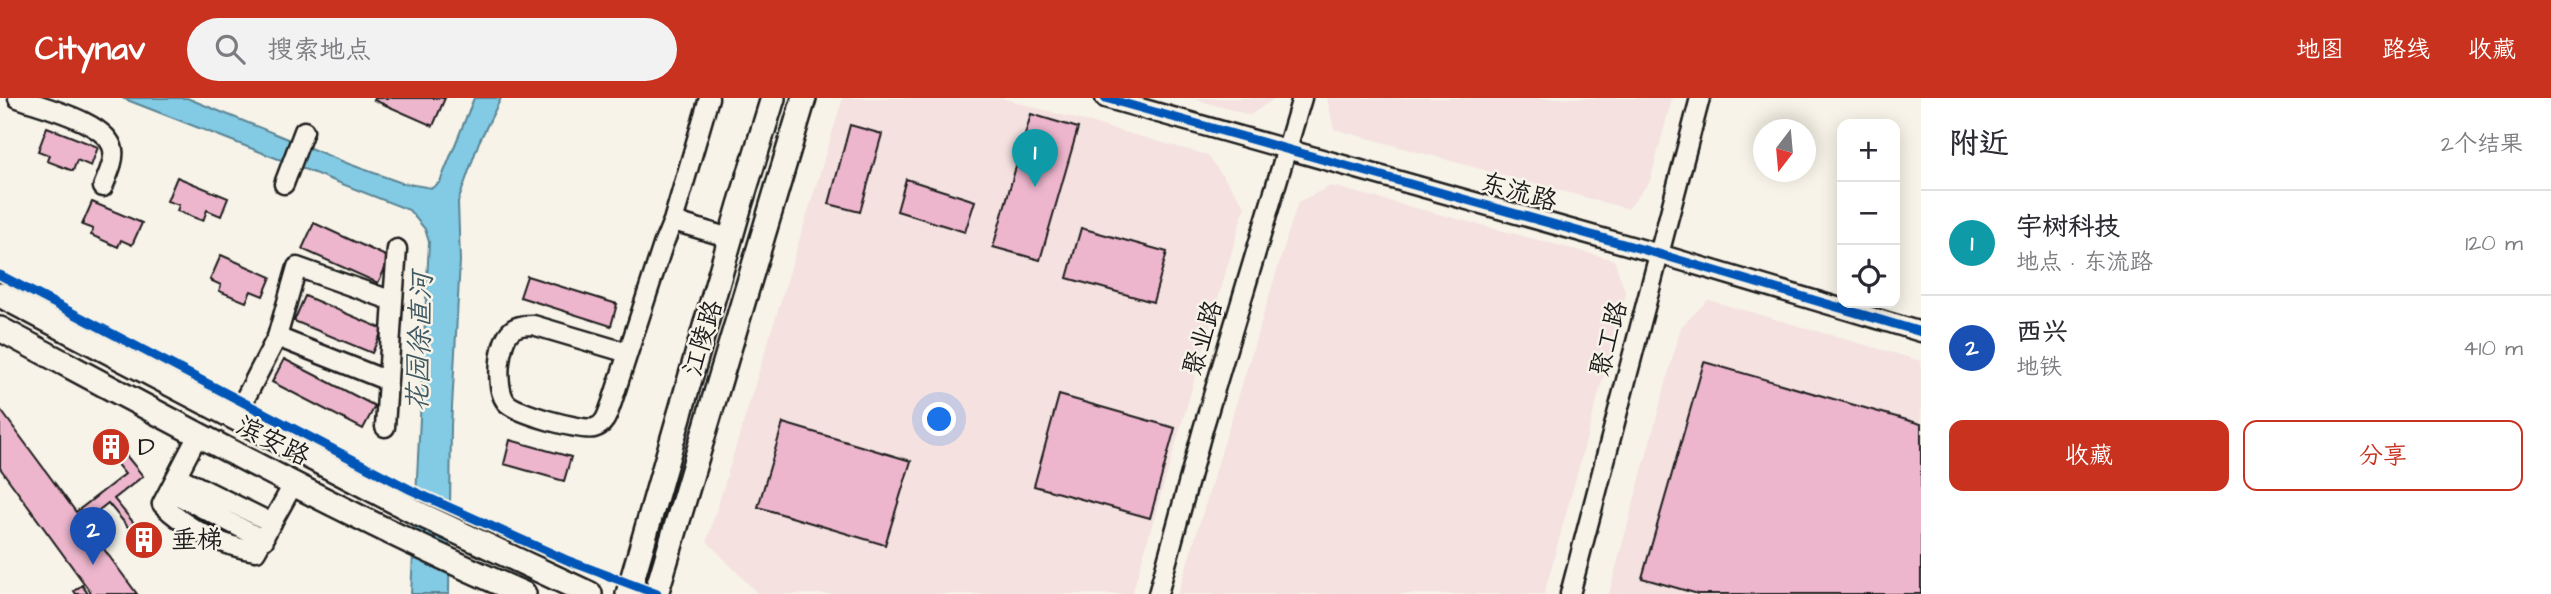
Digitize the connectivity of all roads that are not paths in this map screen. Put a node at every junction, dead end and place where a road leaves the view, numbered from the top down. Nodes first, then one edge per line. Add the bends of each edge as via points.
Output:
1 (18, 98) edge
2 (709, 98) edge
3 (773, 98) edge
4 (804, 98) edge
5 (1105, 98) edge
6 (1302, 98) edge
7 (1700, 98) edge
8 (304, 131) dead end
9 (1286, 148) junction
10 (284, 184) dead end
11 (103, 187) dead end
12 (673, 221) junction
13 (730, 238) junction
14 (397, 249) dead end
15 (1659, 254) junction
16 (0, 295) edge
17 (393, 301) junction
18 (0, 329) edge
19 (1921, 332) edge
20 (277, 337) junction
21 (628, 353) junction
22 (388, 381) junction
23 (235, 418) junction
24 (385, 426) dead end
25 (198, 435) junction
26 (173, 483) junction
27 (294, 484) junction
28 (272, 523) junction
29 (524, 594) edge
30 (590, 594) edge
31 (628, 594) edge
32 (656, 594) edge
33 (1158, 594) edge
34 (1570, 594) edge

1 - 11 street via 93,125 108,137 113,158
2 - 12 street
3 - 13 main road, 江陵路
4 - 32 main road, 江陵路
5 - 9 street, 东流路
6 - 9 street, 聚业路
7 - 15 street, 聚工路
8 - 10 street
9 - 15 street, 东流路
9 - 33 street, 聚业路
12 - 13 street
12 - 21 street
13 - 31 main road, 江陵路
14 - 17 street
15 - 19 street, 东流路
15 - 34 street, 聚工路
16 - 23 main road, 滨安路
17 - 20 street via 297,267
17 - 22 street
18 - 25 main road, 滨安路
20 - 22 street
20 - 23 street
21 - 21 street via 522,325 512,330 504,343 498,383 515,410 581,429 596,428 604,421
22 - 24 street
23 - 30 main road, 滨安路 via 415,512
25 - 26 street
25 - 27 main road, 滨安路
26 - 28 street
26 - 28 street via 162,505 174,517 233,548 256,551
27 - 28 street
27 - 29 main road, 滨安路

